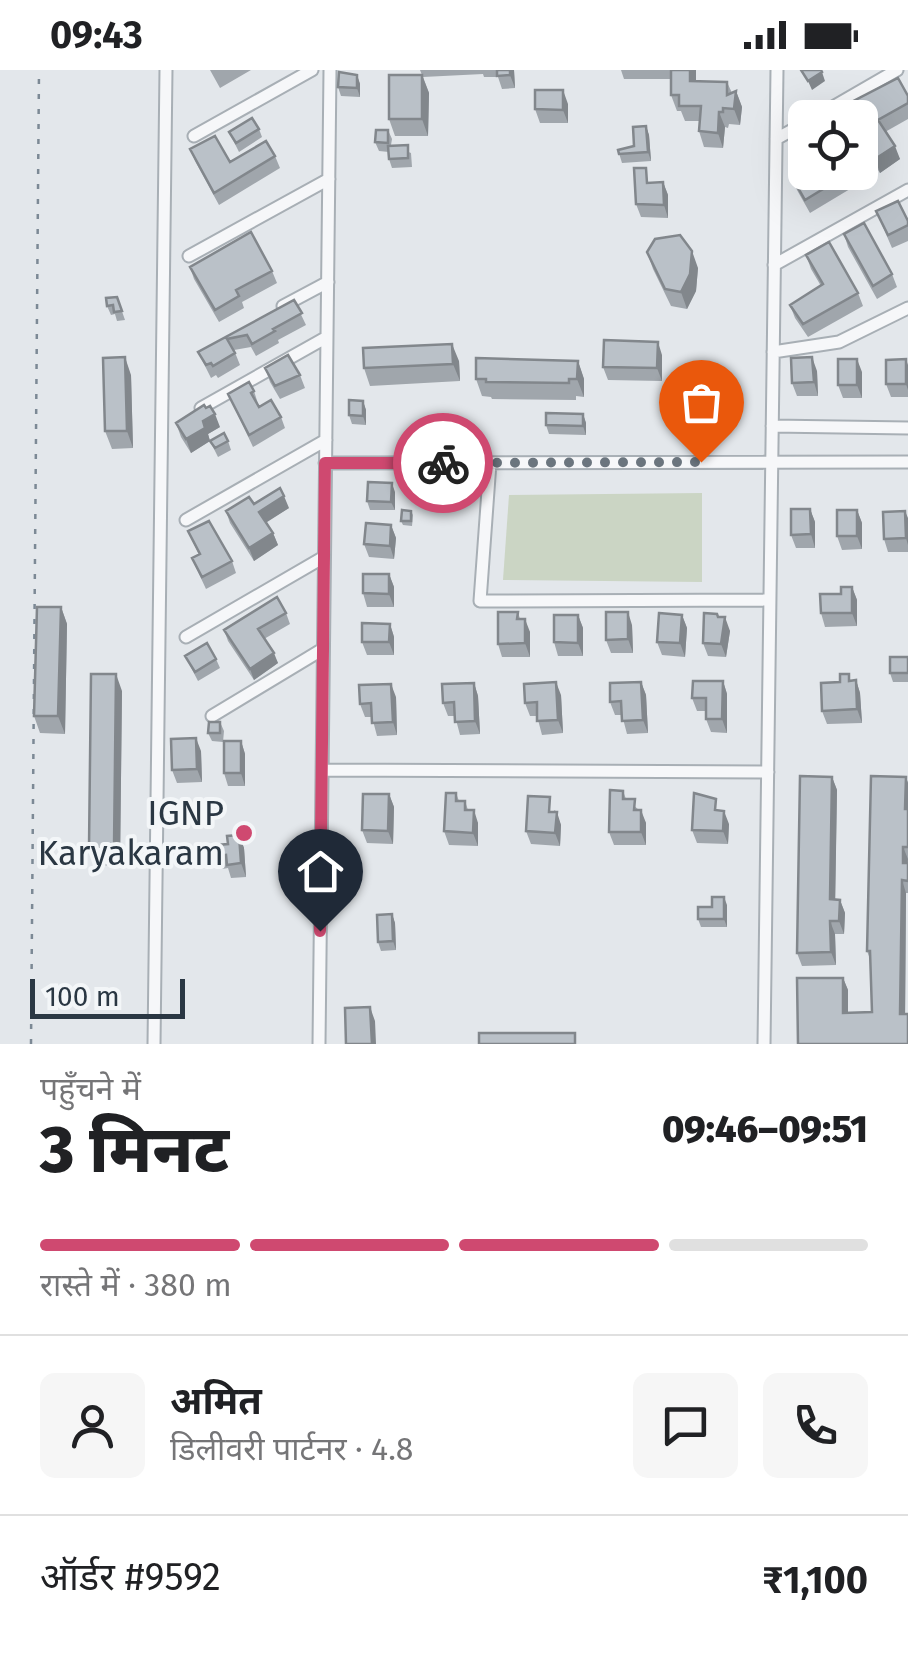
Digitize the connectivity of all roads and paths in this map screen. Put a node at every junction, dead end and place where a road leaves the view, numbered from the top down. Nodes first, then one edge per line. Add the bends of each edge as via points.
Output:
1 (166, 70) edge
2 (312, 70) edge
3 (330, 70) edge
4 (777, 70) edge
5 (897, 70) edge
6 (845, 100) edge
7 (788, 133) edge
8 (194, 136) dead end
9 (776, 140) junction
10 (329, 179) junction
11 (908, 190) edge
12 (189, 256) dead end
13 (774, 265) junction
14 (328, 282) junction
15 (908, 308) edge
16 (278, 309) edge
17 (327, 337) junction
18 (773, 352) junction
19 (201, 408) edge
20 (772, 426) junction
21 (908, 428) edge
22 (326, 440) junction
23 (772, 462) junction
24 (908, 462) edge
25 (325, 463) junction
26 (490, 463) junction
27 (186, 520) dead end
28 (324, 557) junction
29 (770, 600) junction
30 (186, 638) dead end
31 (323, 649) junction
32 (212, 716) dead end
33 (322, 770) junction
34 (768, 772) junction
35 (154, 1044) edge
36 (319, 1044) edge
37 (764, 1044) edge

1 - 35 street
2 - 8 street
3 - 10 street
4 - 9 street
5 - 6 street
7 - 9 street
9 - 13 street
10 - 12 street
10 - 14 street
11 - 13 street
13 - 18 street
14 - 16 street
14 - 17 street
15 - 18 street via 839,342
17 - 19 street
17 - 22 street
18 - 20 street
20 - 21 street
20 - 23 street
22 - 25 street
22 - 27 street
23 - 24 street
23 - 26 street
23 - 29 street
25 - 26 street
25 - 28 street
26 - 29 street via 480,601
28 - 30 street
28 - 31 street
29 - 34 street
31 - 32 street
31 - 33 street
33 - 34 street
33 - 36 street
34 - 37 street

